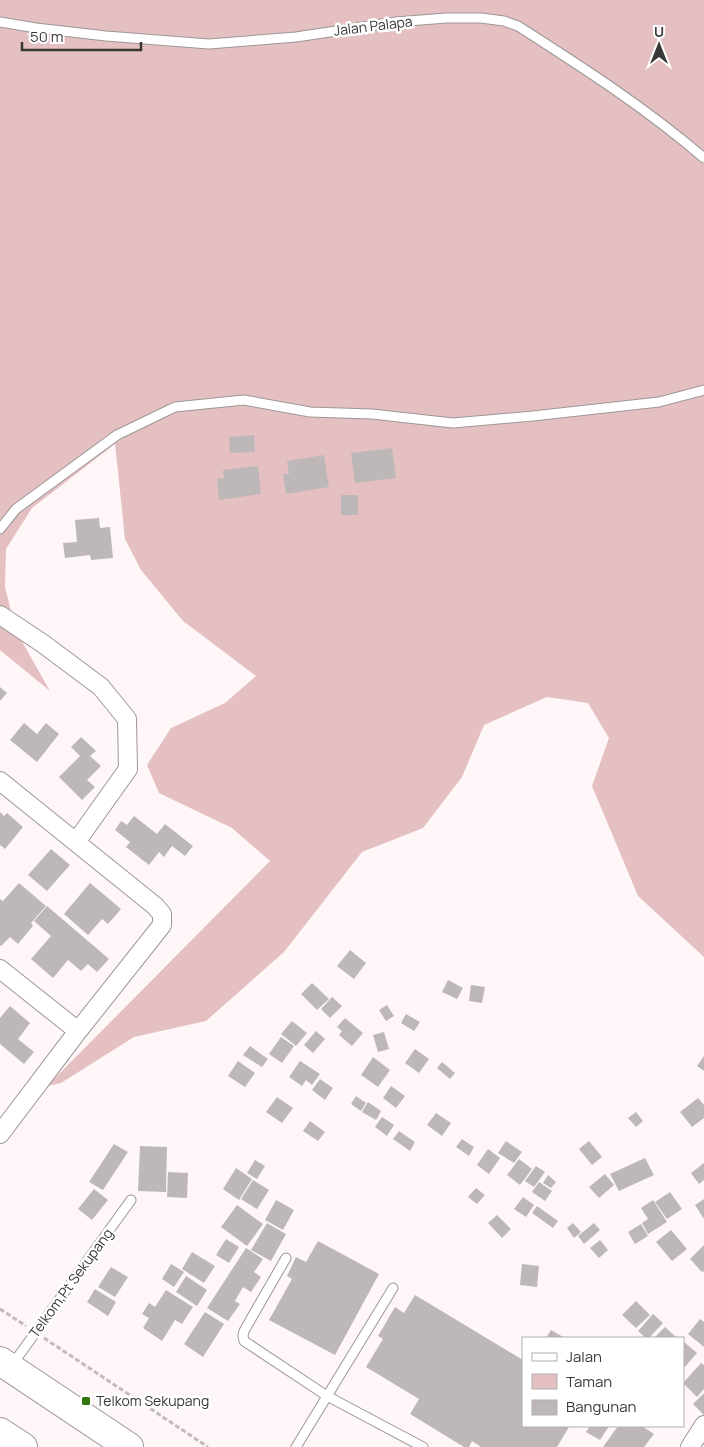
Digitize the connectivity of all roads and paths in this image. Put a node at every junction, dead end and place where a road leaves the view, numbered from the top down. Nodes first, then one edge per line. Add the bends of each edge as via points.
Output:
1 (0, 22) edge
2 (704, 158) edge
3 (704, 390) edge
4 (0, 530) edge
5 (0, 615) edge
6 (0, 781) edge
7 (76, 842) junction
8 (0, 969) edge
9 (78, 1031) junction
10 (0, 1134) edge
11 (131, 1200) dead end
12 (286, 1258) dead end
13 (393, 1288) dead end
14 (0, 1309) edge
15 (35, 1332) junction
16 (5, 1364) edge
17 (327, 1396) junction
18 (704, 1425) edge
19 (0, 1432) edge
20 (23, 1447) edge
21 (129, 1447) edge
22 (208, 1447) edge
23 (296, 1447) edge
24 (423, 1447) edge
25 (690, 1447) edge

1 - 2 lane, Jalan Palapa via 98,35 209,44 296,37 446,18 504,21 518,26 600,78
3 - 4 lane via 659,402 453,423 372,414 310,412 244,400 175,407 117,434 16,509
5 - 7 street via 101,687 127,719 128,769
6 - 7 street
7 - 9 street via 162,914 162,925
8 - 9 street
9 - 10 street
11 - 15 lane, Telkom,Pt Sekupang
12 - 17 lane via 243,1336 244,1340
13 - 17 lane
14 - 15 path
15 - 16 lane, Telkom,Pt Sekupang
15 - 22 path
16 - 21 highway
17 - 23 lane
17 - 24 lane
18 - 25 street
19 - 20 highway

